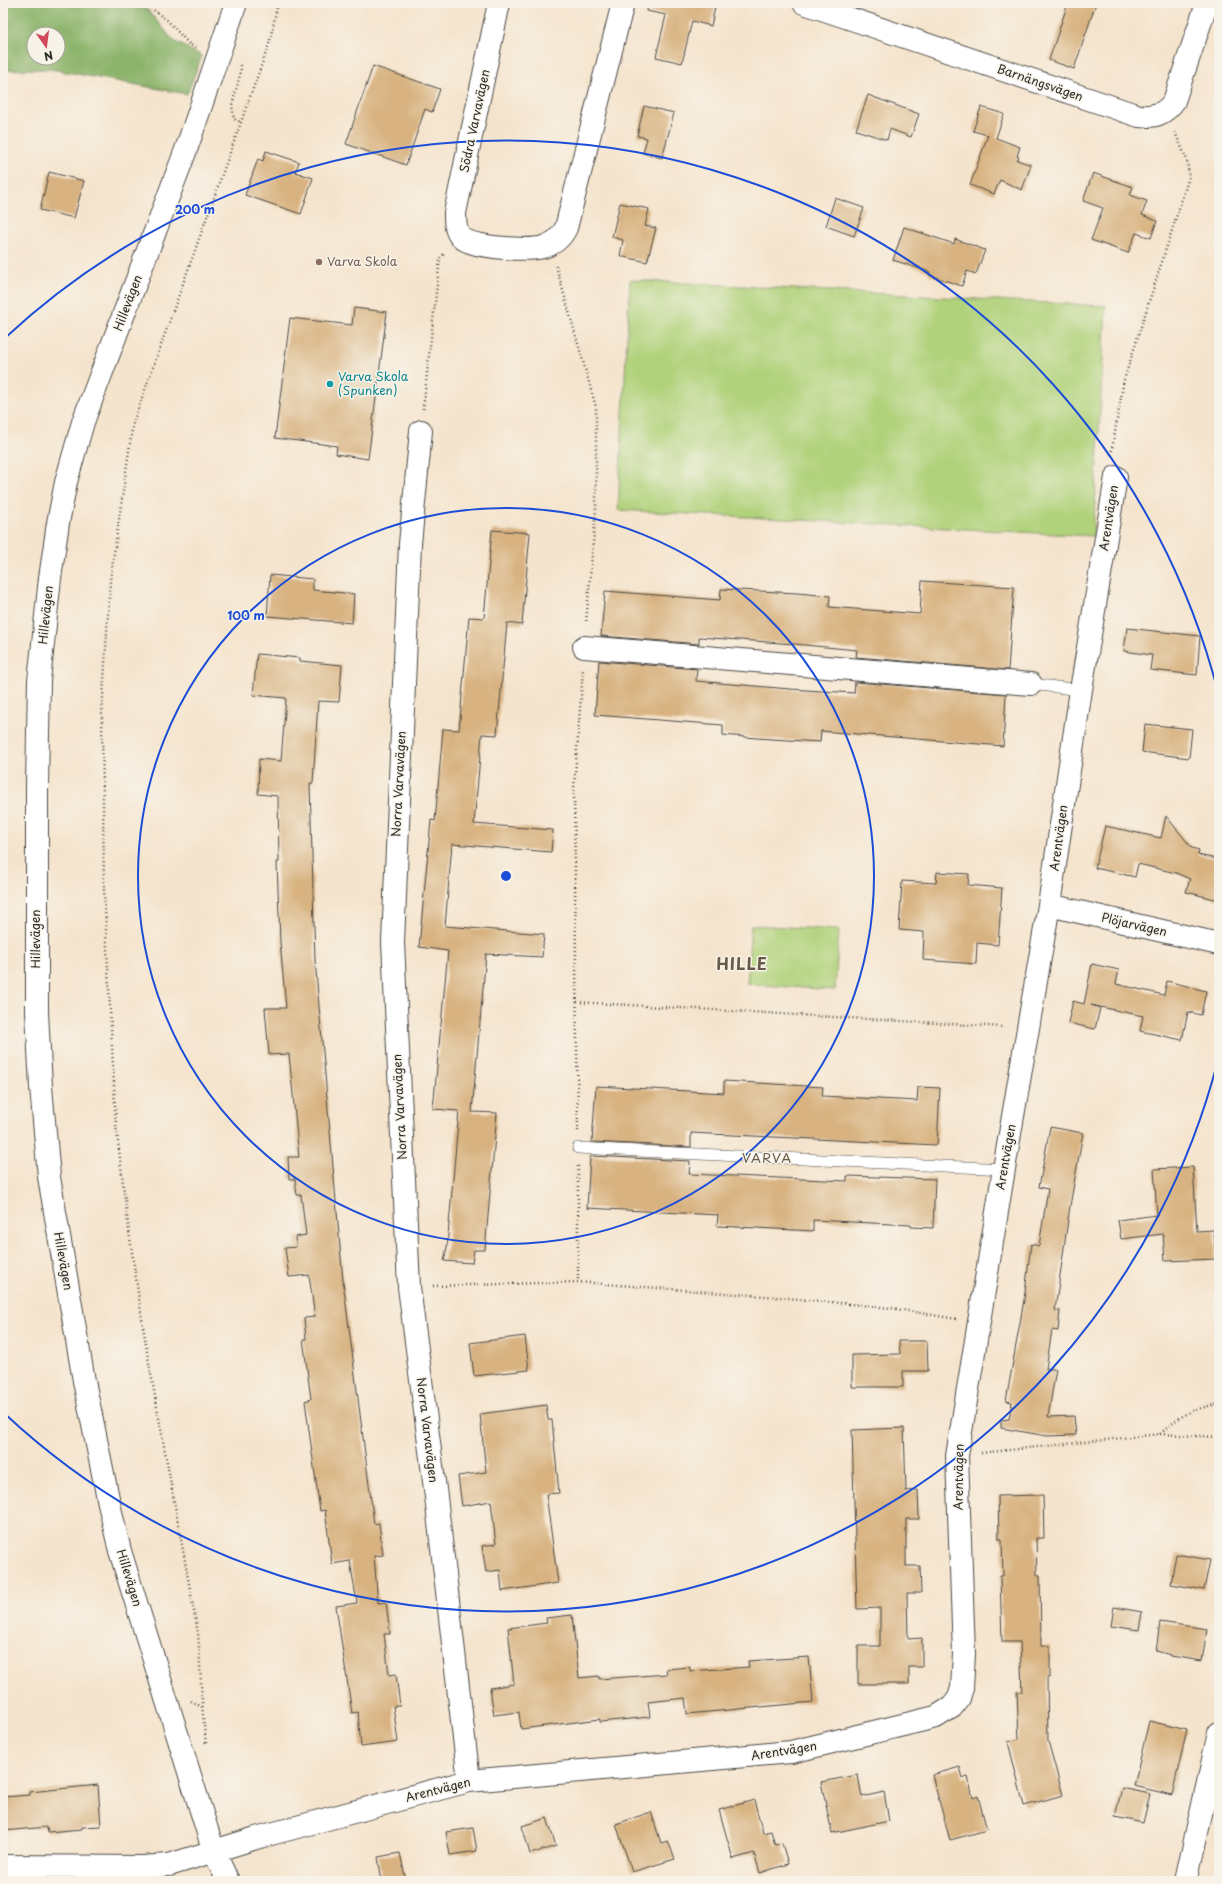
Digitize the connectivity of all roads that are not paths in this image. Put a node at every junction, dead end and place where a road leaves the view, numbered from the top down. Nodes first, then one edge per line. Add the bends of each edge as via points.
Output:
1 (236, 3) edge
2 (499, 3) edge
3 (623, 3) edge
4 (804, 3) edge
5 (1207, 3) edge
6 (421, 431) road end
7 (1116, 477) road end
8 (584, 647) road end
9 (1031, 684) joint
10 (1081, 690) junction
11 (1049, 905) junction
12 (1219, 944) edge
13 (578, 1148) road end
14 (1004, 1169) junction
15 (1219, 1733) edge
16 (468, 1781) junction
17 (214, 1852) junction
18 (3, 1866) edge
19 (228, 1881) edge
20 (1186, 1881) edge

1 - 17 street, Hillevägen via 187,147 83,422 66,482 50,578 39,681 37,786 37,1012 40,1087 49,1177 84,1381 111,1515
2 - 3 street, Södra Varvavägen via 455,213 455,225 461,238 478,245 529,249 550,244 560,237 566,228
4 - 5 street, Barnängsvägen via 1139,116 1154,116 1170,106
6 - 16 street, Norra Varvavägen via 410,544 393,950 409,1287
7 - 10 street, Arentvägen
8 - 9 street
9 - 10 lane
10 - 11 street, Arentvägen
11 - 12 street, Plöjarvägen
11 - 14 street, Arentvägen
13 - 14 lane
14 - 16 street, Arentvägen via 957,1456 964,1654 962,1688 959,1698 952,1707 936,1717 791,1752
15 - 20 street
16 - 17 street, Arentvägen via 256,1838
17 - 18 street, Arentvägen via 169,1865 143,1867
17 - 19 street, Hillevägen

